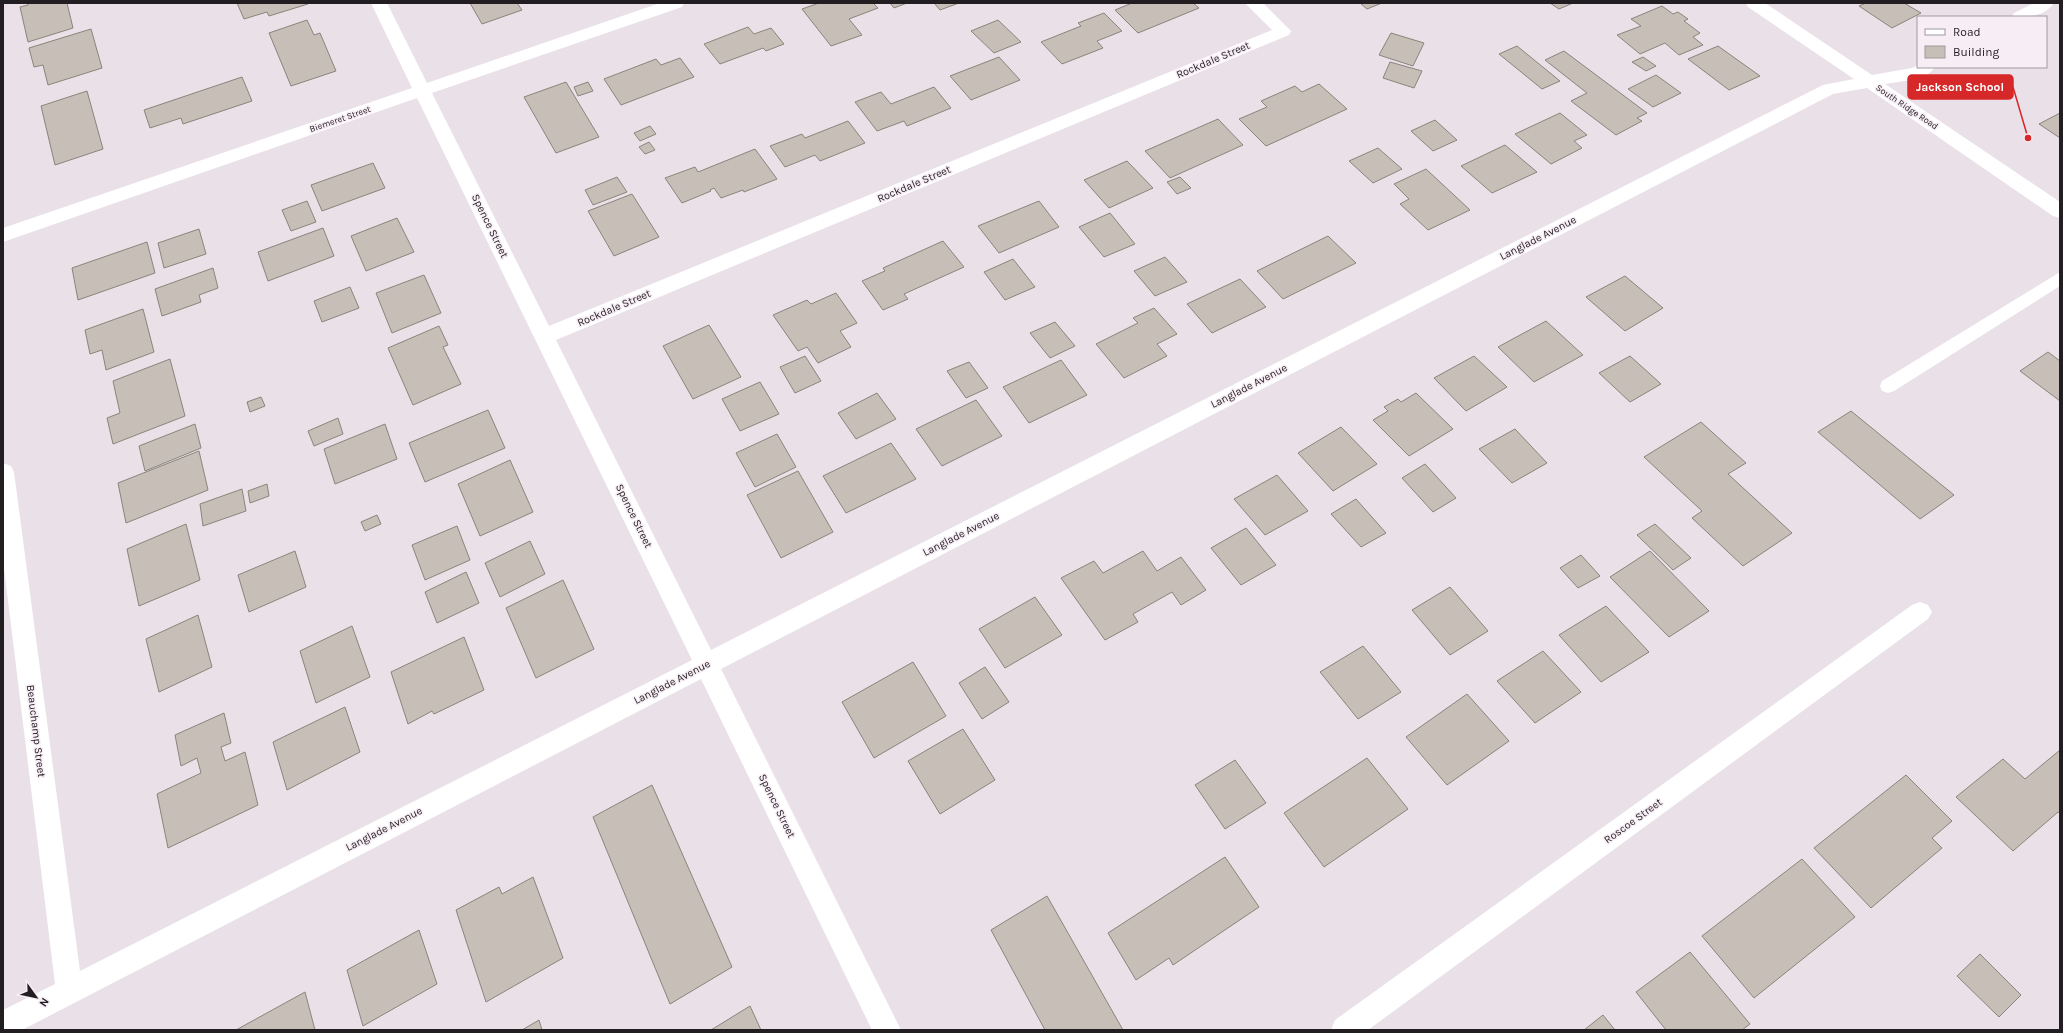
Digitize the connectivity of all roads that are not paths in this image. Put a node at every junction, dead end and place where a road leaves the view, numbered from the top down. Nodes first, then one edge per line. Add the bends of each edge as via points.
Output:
1 (379, 3) edge
2 (676, 3) edge
3 (1253, 3) edge
4 (1754, 3) edge
5 (2046, 3) edge
6 (2022, 16) edge
7 (1925, 68) edge
8 (1868, 81) junction
9 (422, 90) junction
10 (2060, 212) edge
11 (3, 235) edge
12 (2060, 278) edge
13 (544, 336) junction
14 (1888, 386) dead end
15 (3, 472) edge
16 (1920, 612) dead end
17 (707, 664) junction
18 (69, 990) junction
19 (3, 1025) edge
20 (887, 1030) edge
21 (1346, 1030) edge

1 - 9 street, Spence Street
2 - 9 street, Biemeret Street
3 - 13 street, Rockdale Street via 1283,31
4 - 8 street, South Ridge Road
5 - 6 street
7 - 8 street, Langlade Avenue via 1916,73
8 - 10 street, South Ridge Road
8 - 17 street, Langlade Avenue via 1829,89
9 - 11 street, Biemeret Street
9 - 13 street, Spence Street
12 - 14 lane
13 - 17 street, Spence Street
15 - 18 street, Beauchamp Street
16 - 21 street, Roscoe Street
17 - 18 street, Langlade Avenue
17 - 20 street, Spence Street
18 - 19 street, Langlade Avenue

